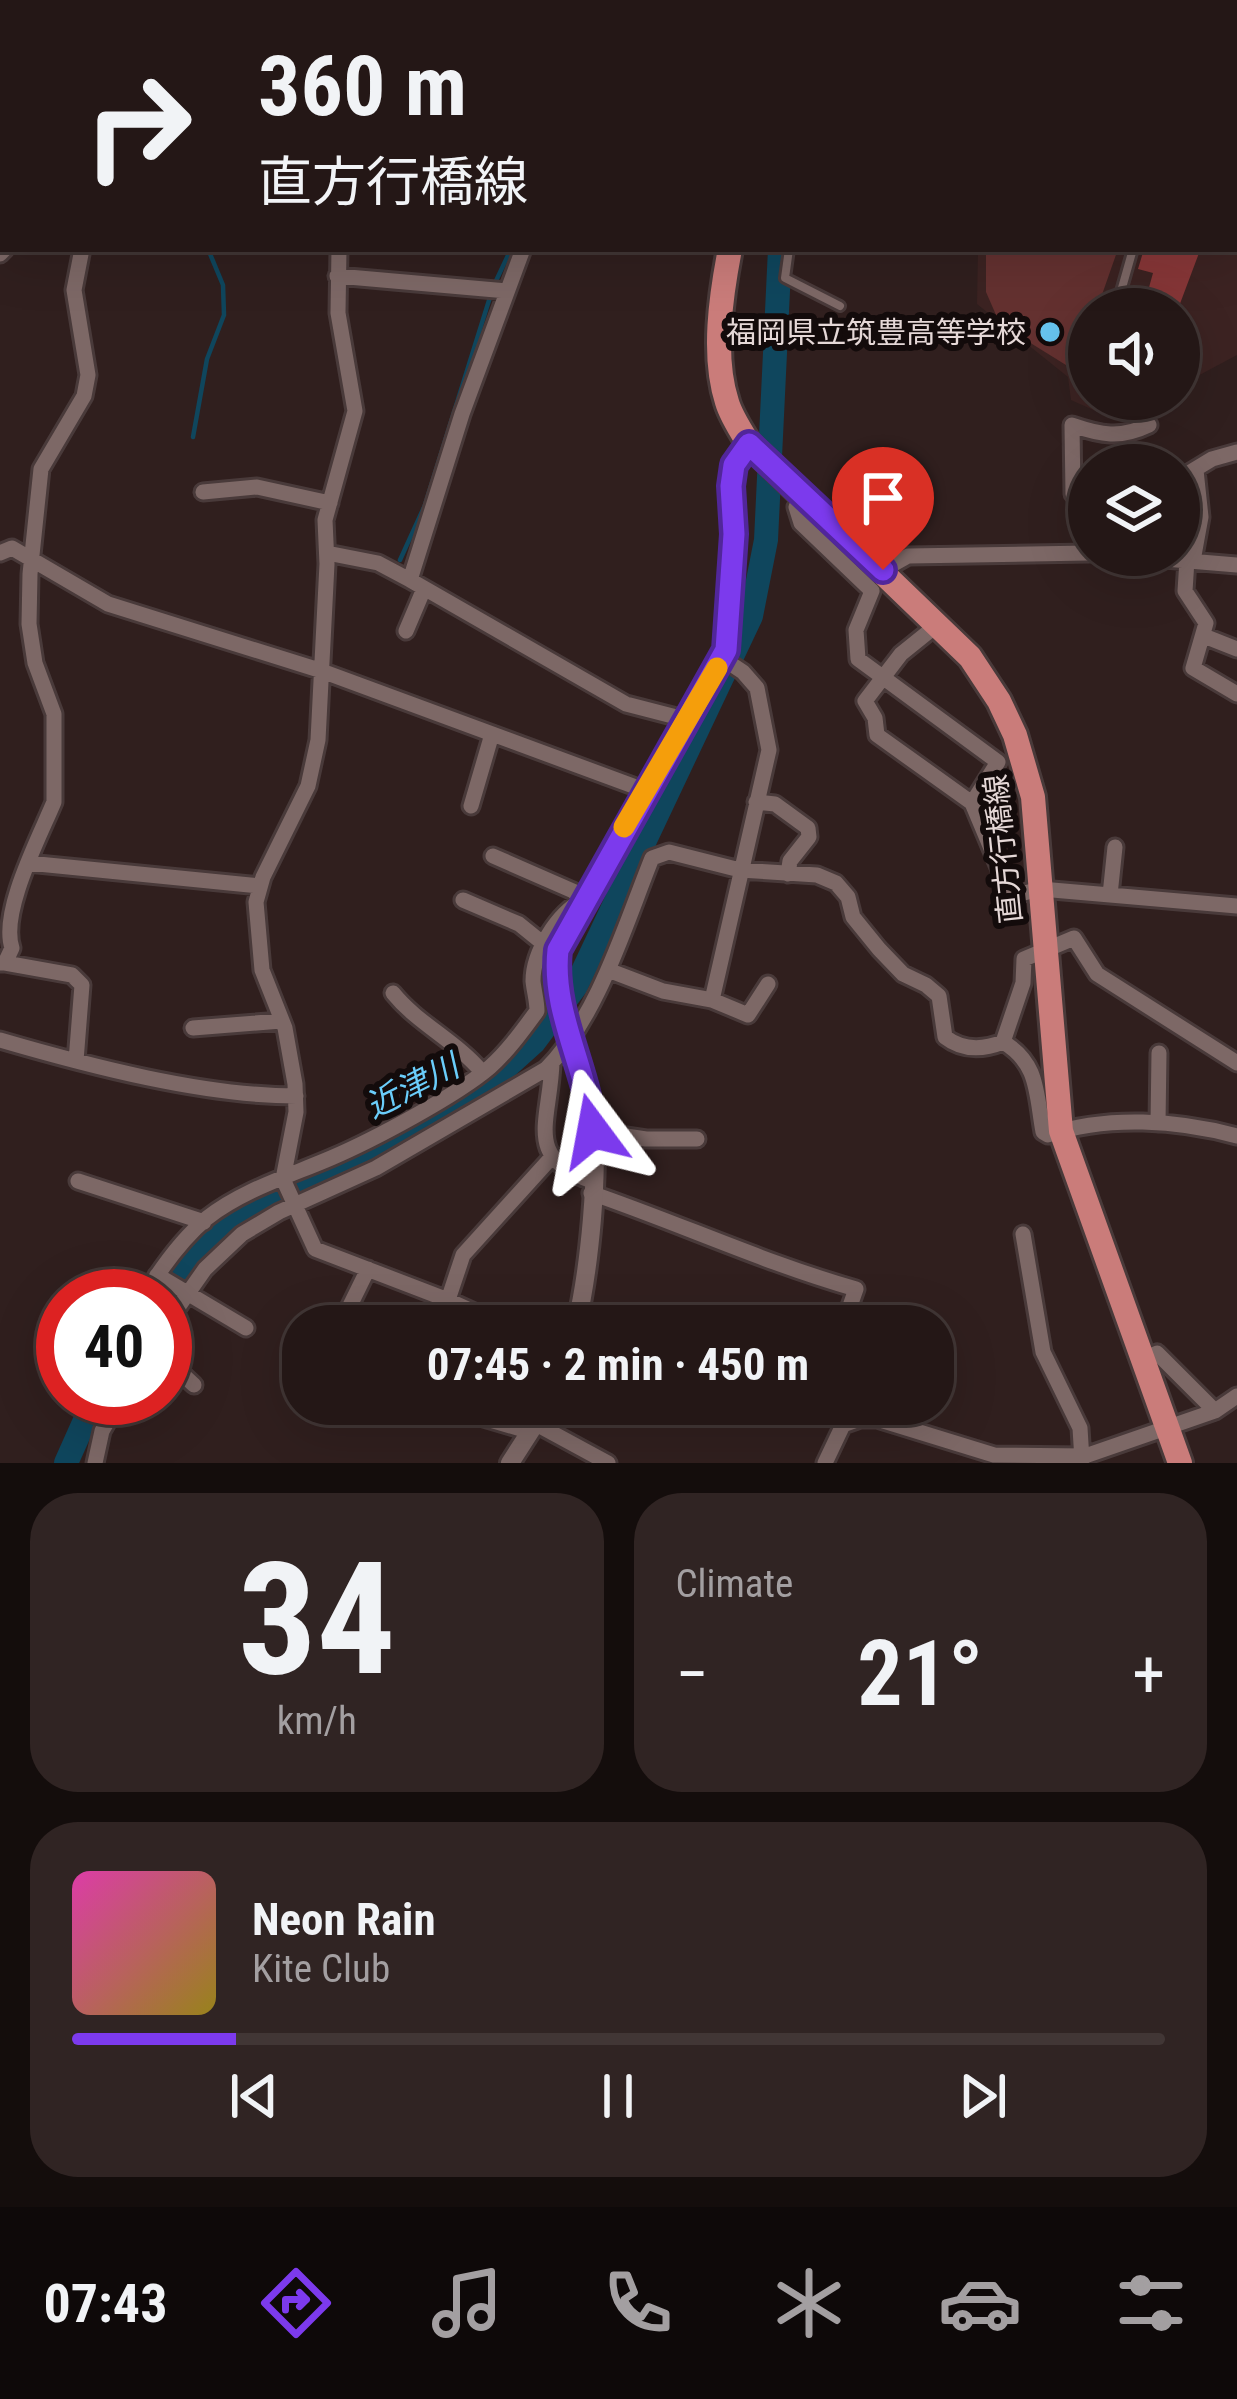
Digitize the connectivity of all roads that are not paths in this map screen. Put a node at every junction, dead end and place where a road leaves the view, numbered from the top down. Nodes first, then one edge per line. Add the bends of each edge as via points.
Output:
1 (81, 252) edge
2 (339, 252) edge
3 (522, 252) edge
4 (730, 252) edge
5 (789, 252) edge
6 (1132, 252) edge
7 (338, 276) junction
8 (1122, 288) edge
9 (506, 291) junction
10 (840, 306) dead end
11 (1149, 425) dead end
12 (749, 444) junction
13 (1072, 444) edge
14 (1237, 452) edge
15 (1200, 467) edge
16 (203, 492) dead end
17 (804, 497) junction
18 (330, 503) junction
19 (0, 553) edge
20 (327, 553) junction
21 (1068, 553) edge
22 (34, 558) junction
23 (1200, 562) edge
24 (1237, 565) edge
25 (883, 570) junction
26 (1188, 576) edge
27 (416, 585) junction
28 (938, 625) junction
29 (406, 631) dead end
30 (1204, 636) junction
31 (1237, 649) edge
32 (722, 658) junction
33 (319, 670) junction
34 (883, 676) junction
35 (1237, 694) edge
36 (688, 721) junction
37 (493, 734) junction
38 (644, 790) junction
39 (756, 802) junction
40 (972, 803) junction
41 (471, 806) dead end
42 (1115, 847) dead end
43 (493, 856) dead end
44 (28, 863) junction
45 (740, 870) junction
46 (788, 874) junction
47 (260, 886) junction
48 (1041, 890) junction
49 (1110, 895) junction
50 (463, 900) dead end
51 (583, 900) junction
52 (1237, 905) edge
53 (545, 945) junction
54 (1044, 951) junction
55 (2, 963) edge
56 (608, 970) junction
57 (769, 984) dead end
58 (393, 993) dead end
59 (712, 1000) junction
60 (281, 1021) junction
61 (193, 1028) dead end
62 (569, 1037) junction
63 (0, 1040) edge
64 (1003, 1042) junction
65 (1159, 1053) dead end
66 (76, 1061) junction
67 (552, 1063) junction
68 (1237, 1063) edge
69 (482, 1072) junction
70 (296, 1096) junction
71 (1158, 1124) junction
72 (593, 1131) junction
73 (1061, 1131) junction
74 (1237, 1136) edge
75 (697, 1139) dead end
76 (551, 1158) junction
77 (283, 1179) junction
78 (78, 1181) dead end
79 (592, 1187) junction
80 (294, 1203) junction
81 (204, 1222) junction
82 (1022, 1234) dead end
83 (164, 1269) edge
84 (368, 1269) junction
85 (192, 1283) edge
86 (192, 1297) edge
87 (448, 1300) junction
88 (350, 1305) edge
89 (459, 1305) edge
90 (581, 1305) edge
91 (850, 1305) edge
92 (246, 1328) dead end
93 (1141, 1360) junction
94 (1237, 1396) edge
95 (1215, 1411) junction
96 (106, 1425) edge
97 (520, 1425) edge
98 (535, 1425) edge
99 (846, 1425) edge
100 (896, 1425) edge
101 (1167, 1427) junction
102 (533, 1428) junction
103 (1083, 1460) edge
104 (95, 1463) edge
105 (510, 1463) edge
106 (608, 1463) edge
107 (825, 1463) edge
108 (1180, 1463) edge

1 - 22 street via 74,290 88,375 37,486
2 - 7 street
3 - 9 street
4 - 12 main road, 直方行橋線 via 721,372 727,404
5 - 10 lane via 785,278
6 - 8 lane
7 - 9 street
7 - 18 street via 356,411
9 - 27 street via 462,414
11 - 13 street via 1103,436 1072,425
12 - 17 main road, 直方行橋線
12 - 32 street via 731,486
14 - 15 street
16 - 18 street via 257,487
17 - 25 main road, 直方行橋線
17 - 34 street via 796,507 801,524 872,591 856,629 858,659
18 - 20 street
19 - 22 street via 12,548
20 - 27 street via 378,563
20 - 33 street
21 - 25 street via 908,556
22 - 33 street via 108,604
22 - 44 street via 29,624 54,714 57,782
23 - 24 street
25 - 28 main road, 直方行橋線
26 - 30 street via 1185,591 1206,623
27 - 29 street
27 - 36 street via 626,704
28 - 34 street
28 - 48 main road, 直方行橋線 via 970,656 1016,735 1033,797
30 - 31 street
30 - 35 street via 1193,668
32 - 36 street
32 - 39 street via 757,688 769,750
33 - 37 street
33 - 47 street via 308,786
34 - 40 street via 865,701 878,735
34 - 40 street via 998,762
36 - 38 street
37 - 38 street
37 - 41 street
38 - 51 street
39 - 45 street
39 - 46 street via 808,828
40 - 48 street via 1011,896
42 - 49 street
43 - 51 street
44 - 47 street
44 - 55 street via 5,915 12,948
45 - 46 street
45 - 56 street via 669,852 652,857
45 - 59 street
46 - 64 street via 836,883 879,950 939,996 945,1037 967,1047
47 - 60 street via 262,970
48 - 49 street
48 - 54 main road, 直方行橋線
49 - 52 street
50 - 53 street
51 - 53 street via 566,909
51 - 62 street via 558,950
53 - 69 street via 533,984 537,1011
54 - 64 street via 1024,959
54 - 68 street via 1074,938 1097,974
54 - 73 main road, 直方行橋線
55 - 66 street via 72,975 82,985
56 - 59 street
56 - 62 street
57 - 59 street via 748,1015
58 - 69 street
60 - 61 street
60 - 70 street
62 - 67 street
62 - 72 street
63 - 66 street
64 - 73 street via 1030,1065 1043,1132
65 - 71 street
66 - 70 street via 248,1096
67 - 76 street
67 - 80 street via 376,1168
69 - 77 street via 351,1150
70 - 77 street
71 - 73 street
71 - 74 street
72 - 75 street
72 - 79 street
73 - 93 main road, 直方行橋線
76 - 79 street
76 - 87 street via 463,1255
77 - 80 street
77 - 81 street
78 - 81 street
79 - 90 street
79 - 91 street via 773,1265 856,1289
80 - 84 street via 315,1249
80 - 85 street via 242,1234
81 - 83 street
82 - 103 street via 1043,1352 1080,1428
84 - 87 street
84 - 88 street
86 - 92 street
87 - 89 street
93 - 95 street via 1157,1354
93 - 101 main road, 直方行橋線
94 - 95 street
95 - 101 street
96 - 104 street
97 - 102 street
98 - 102 street
99 - 107 street
100 - 103 street via 994,1455
101 - 103 street
101 - 108 main road, 直方行橋線
102 - 105 street
102 - 106 street

